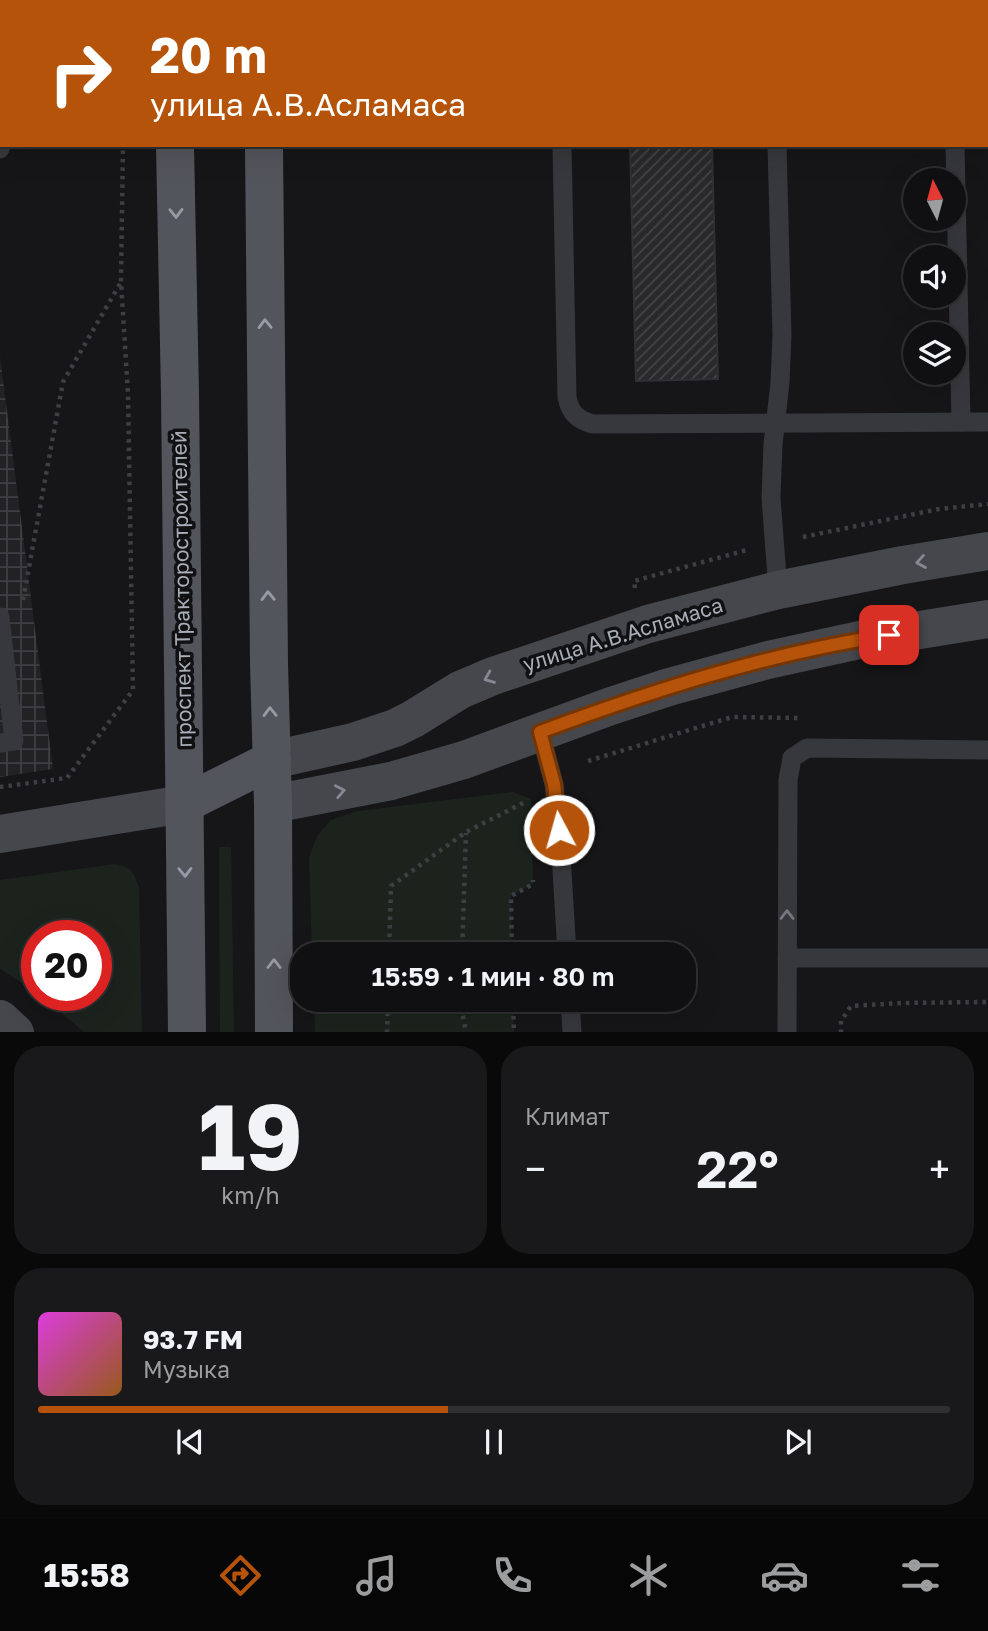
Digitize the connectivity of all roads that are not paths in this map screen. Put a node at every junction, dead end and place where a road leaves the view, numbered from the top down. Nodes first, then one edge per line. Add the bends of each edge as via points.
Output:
1 (175, 147) edge
2 (264, 147) edge
3 (562, 147) edge
4 (777, 147) edge
5 (955, 147) edge
6 (961, 422) junction
7 (988, 422) edge
8 (776, 423) junction
9 (988, 551) edge
10 (778, 590) junction
11 (0, 617) edge
12 (988, 619) edge
13 (540, 732) junction
14 (0, 743) edge
15 (988, 750) edge
16 (272, 760) junction
17 (184, 804) junction
18 (273, 804) junction
19 (0, 834) edge
20 (566, 942) edge
21 (787, 958) junction
22 (988, 958) edge
23 (571, 1012) edge
24 (0, 1019) edge
25 (15, 1032) edge
26 (187, 1032) edge
27 (274, 1032) edge
28 (572, 1032) edge
29 (787, 1032) edge

1 -> 17 main road, проспект Тракторостроителей
16 -> 2 main road
3 - 8 lane via 567,397 573,414 592,424
4 - 8 lane via 782,335
5 - 6 lane
6 - 7 lane
6 - 8 lane
8 - 10 lane via 771,498
9 -> 10 street, улица А.В.Асламаса
10 -> 16 street, улица А.В.Асламаса via 648,624 506,671 460,690 395,729
11 - 14 lane via 14,741
12 - 13 street via 768,660 657,691
18 -> 13 street via 391,781
13 - 20 lane via 554,784
21 -> 15 lane via 792,758 807,748
16 - 17 main road
16 - 18 main road
17 - 18 main road
17 - 19 street
17 -> 26 main road, проспект Тракторостроителей
27 -> 18 main road
21 - 22 lane
21 - 29 lane
23 - 28 lane
24 - 25 street

